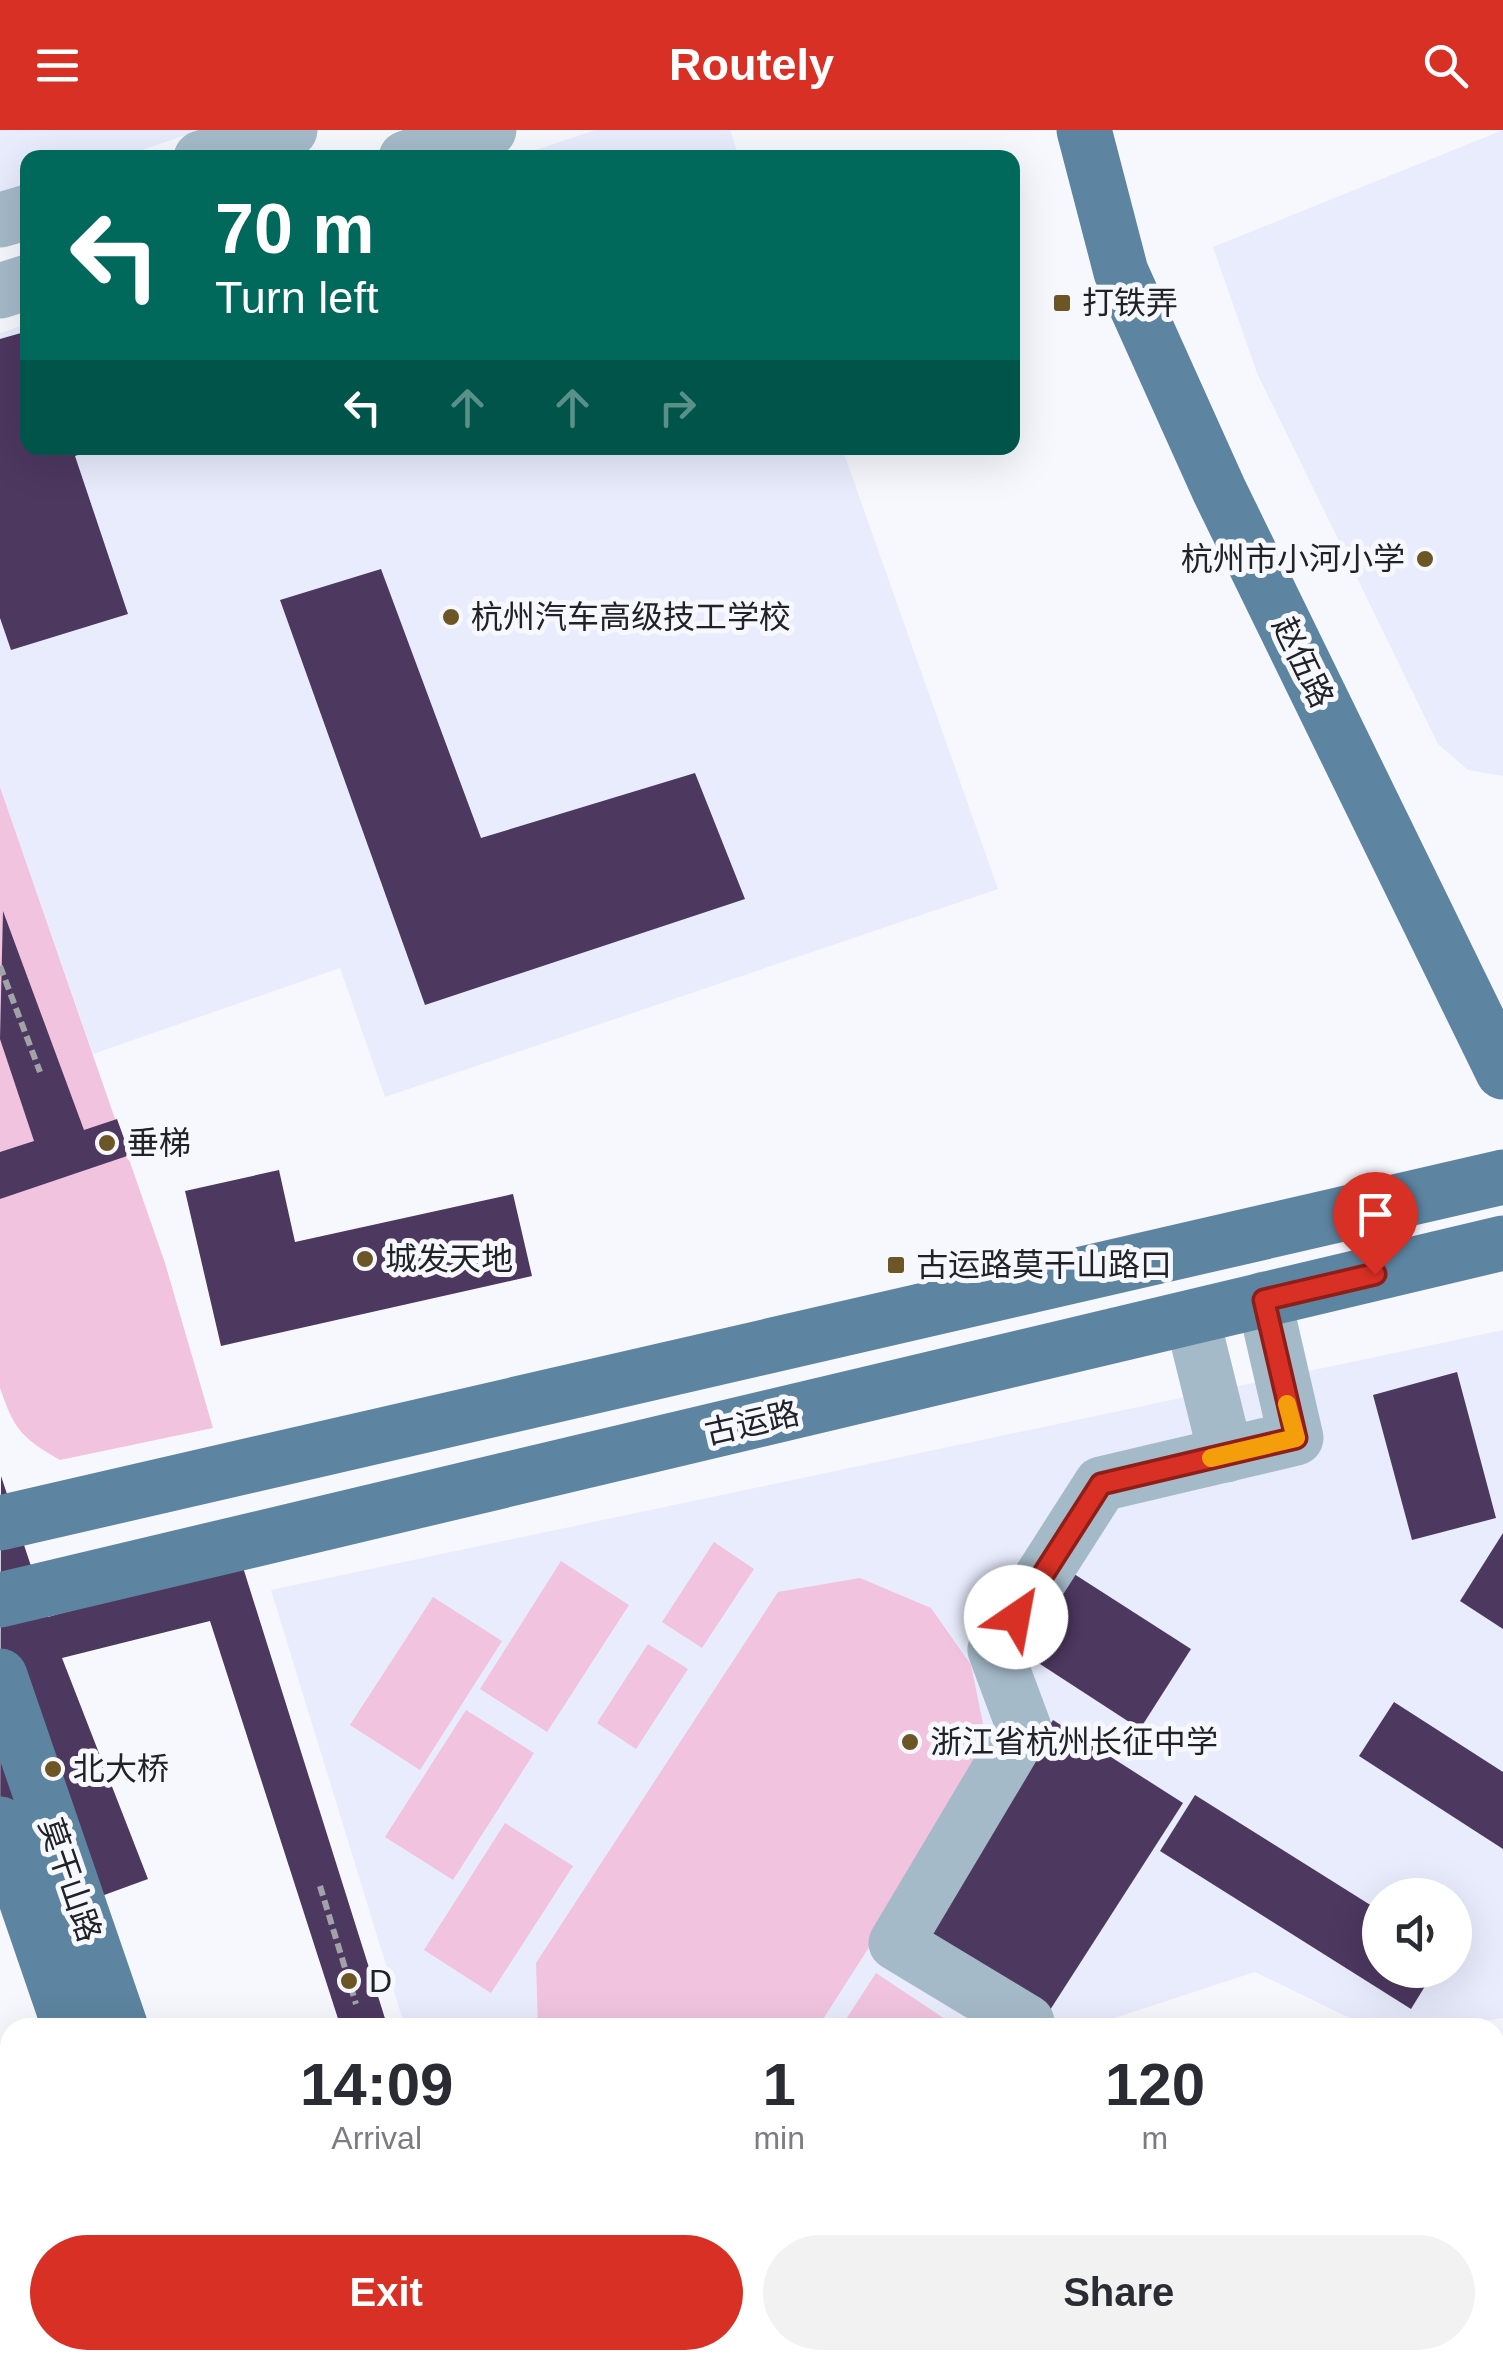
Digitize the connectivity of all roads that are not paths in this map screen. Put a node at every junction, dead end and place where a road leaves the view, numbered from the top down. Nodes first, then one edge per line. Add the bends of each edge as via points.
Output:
1 (290, 130) edge
2 (489, 130) edge
3 (1084, 130) edge
4 (227, 150) edge
5 (430, 150) edge
6 (1503, 1072) edge
7 (1503, 1176) edge
8 (1503, 1244) edge
9 (1264, 1300) junction
10 (1192, 1318) junction
11 (1226, 1455) junction
12 (0, 1523) edge
13 (0, 1600) edge
14 (0, 1676) edge
15 (0, 1824) edge
16 (67, 2018) edge
17 (118, 2018) edge
18 (1021, 2018) edge

1 - 4 street
2 - 5 street
3 - 6 main road, 赵伍路 via 1121,272 1219,490
7 - 12 main road
8 - 9 main road, 古运路
9 - 10 main road, 古运路
9 - 11 street via 1296,1438
10 - 11 street
10 - 13 main road, 古运路
11 - 18 street via 1101,1484 994,1650 1024,1728 896,1943
14 - 17 main road, 莫干山路
15 - 16 main road, 莫干山路

